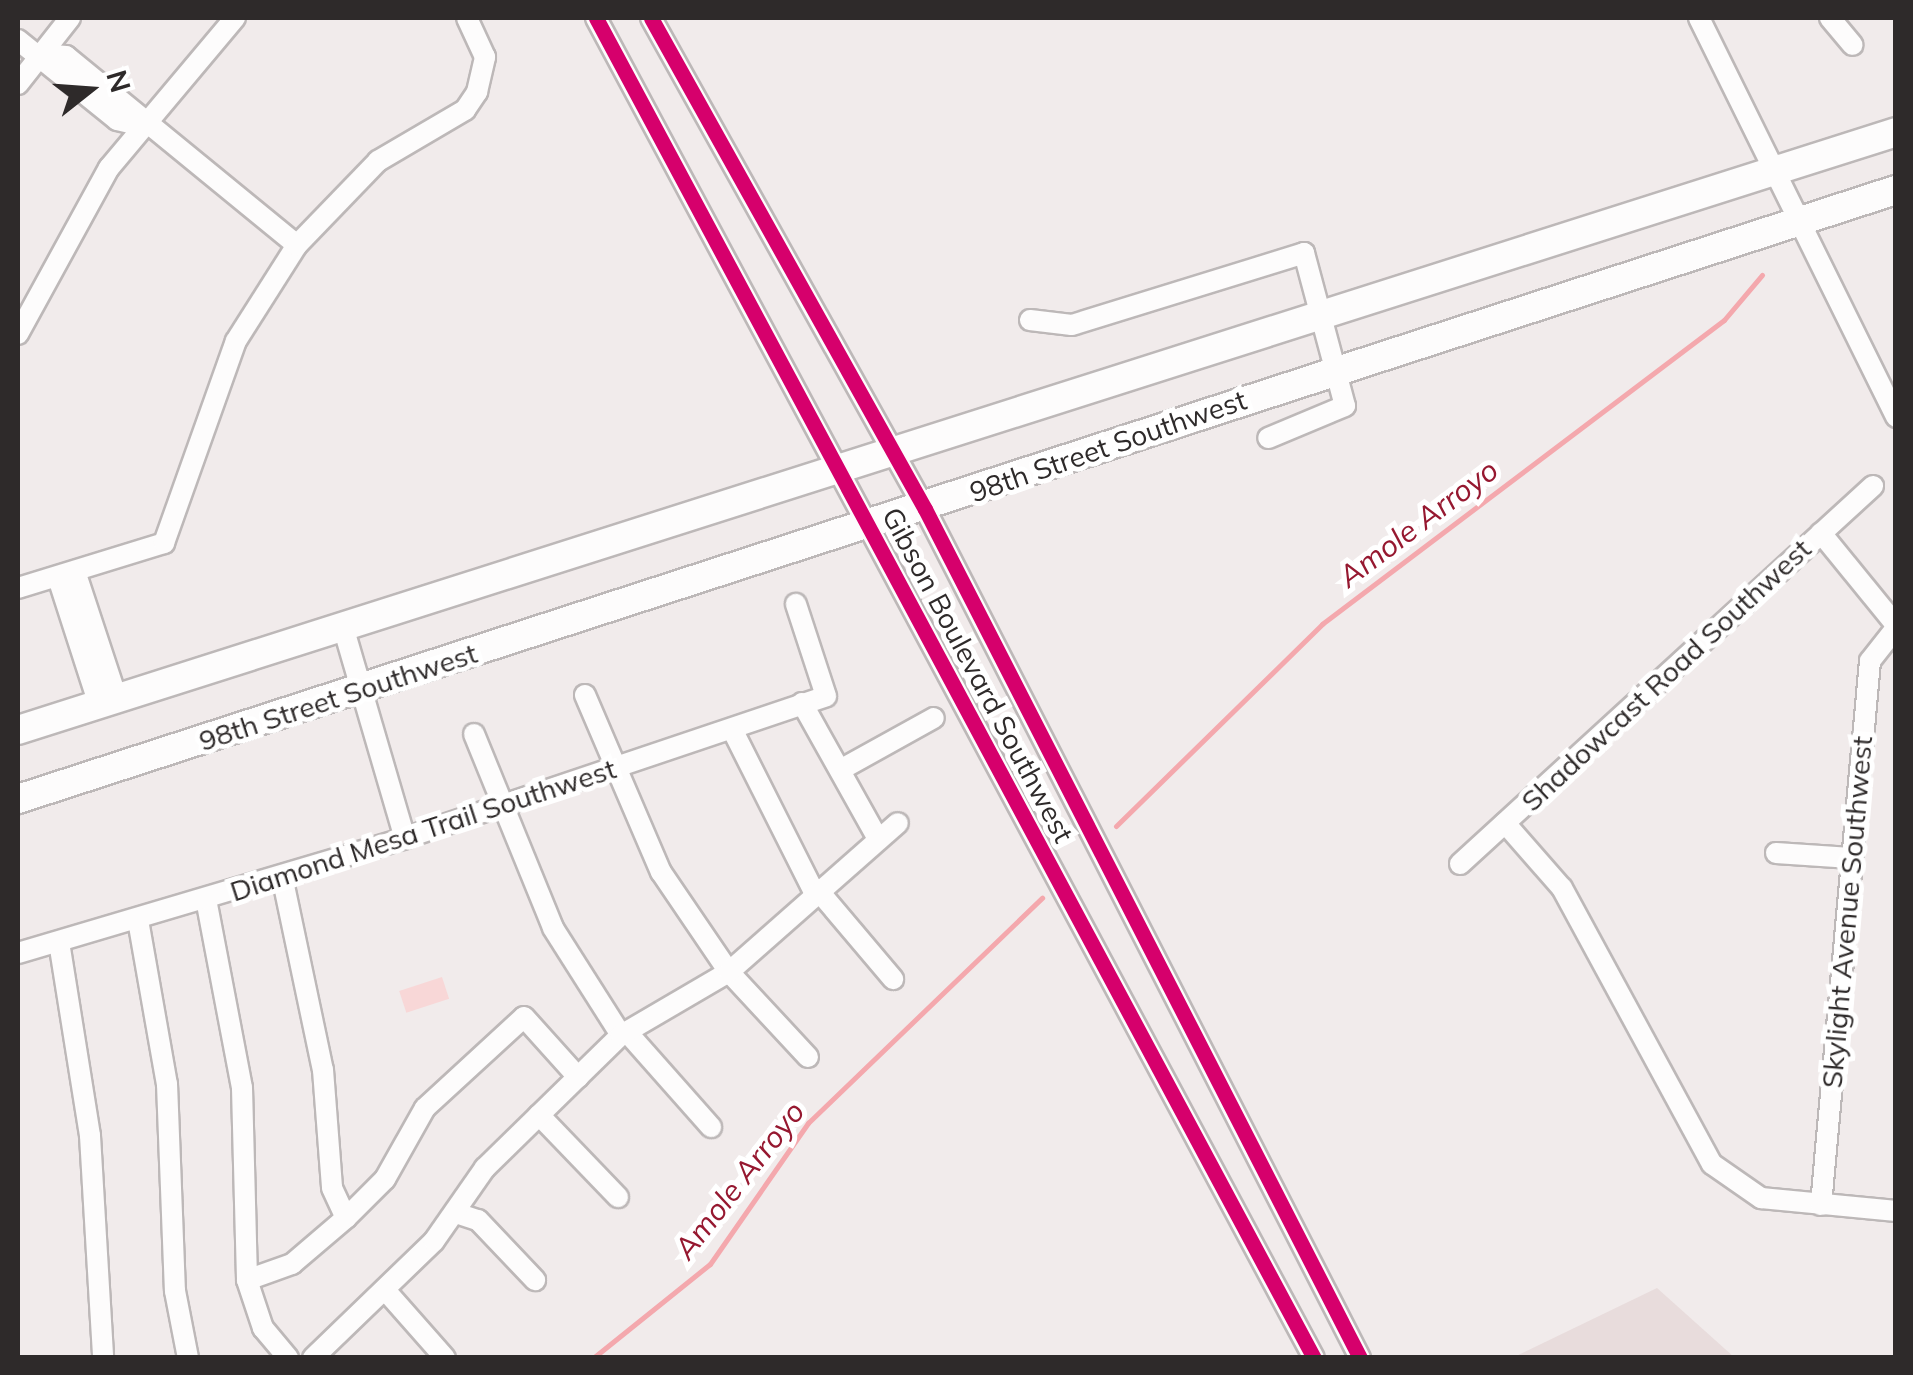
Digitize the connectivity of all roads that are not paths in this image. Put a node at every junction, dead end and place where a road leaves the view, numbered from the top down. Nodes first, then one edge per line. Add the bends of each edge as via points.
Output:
1 (70, 18) edge
2 (236, 18) edge
3 (468, 18) edge
4 (596, 18) edge
5 (651, 18) edge
6 (1699, 18) edge
7 (1830, 18) edge
8 (18, 40) edge
9 (1852, 45) dead end
10 (39, 54) junction
11 (18, 84) edge
12 (140, 125) junction
13 (1896, 132) edge
14 (1772, 169) junction
15 (1896, 190) edge
16 (1798, 221) junction
17 (297, 245) junction
18 (1325, 311) junction
19 (1030, 320) dead end
20 (18, 334) edge
21 (1340, 366) junction
22 (1896, 416) edge
23 (1268, 438) dead end
24 (887, 450) junction
25 (840, 464) junction
26 (1872, 486) dead end
27 (925, 510) junction
28 (871, 526) junction
29 (1821, 533) junction
30 (68, 579) junction
31 (18, 588) edge
32 (796, 604) dead end
33 (1896, 627) edge
34 (344, 630) junction
35 (360, 691) junction
36 (585, 695) dead end
37 (108, 702) junction
38 (802, 704) junction
39 (934, 718) dead end
40 (18, 730) edge
41 (732, 730) junction
42 (474, 734) dead end
43 (618, 767) junction
44 (840, 770) junction
45 (18, 799) edge
46 (505, 805) junction
47 (898, 823) dead end
48 (1505, 823) junction
49 (405, 838) junction
50 (878, 839) junction
51 (1776, 853) dead end
52 (1851, 858) junction
53 (1460, 864) dead end
54 (282, 876) junction
55 (815, 890) junction
56 (206, 900) junction
57 (138, 920) junction
58 (59, 942) junction
59 (18, 953) edge
60 (729, 972) junction
61 (893, 979) dead end
62 (624, 1034) junction
63 (808, 1057) dead end
64 (578, 1077) junction
65 (539, 1115) junction
66 (710, 1127) dead end
67 (618, 1196) dead end
68 (1821, 1205) junction
69 (1896, 1211) edge
70 (459, 1214) junction
71 (346, 1218) junction
72 (247, 1280) junction
73 (535, 1280) dead end
74 (386, 1291) junction
75 (103, 1358) edge
76 (188, 1358) edge
77 (288, 1358) edge
78 (312, 1358) edge
79 (445, 1358) edge
80 (1314, 1358) edge
81 (1360, 1358) edge

1 - 10 street
2 - 12 street
3 - 17 street via 485,57 465,110 378,162
4 - 25 street, Gibson Boulevard Southwest
5 - 24 street, Gibson Boulevard Southwest
6 - 14 street
7 - 9 street
8 - 10 street
10 - 11 street
10 - 12 street
12 - 17 street
12 - 20 street via 76,220
13 - 14 main road
14 - 16 street
14 - 18 main road
15 - 16 main road, 98th Street Southwest
16 - 21 main road, 98th Street Southwest
16 - 22 street
17 - 30 street via 236,340 164,542
18 - 19 street via 1308,257 1288,252 1072,326
18 - 21 street
18 - 24 main road
21 - 23 street via 1346,396 1338,414
21 - 27 main road, 98th Street Southwest
24 - 25 main road
24 - 27 street, Gibson Boulevard Southwest
25 - 28 street, Gibson Boulevard Southwest
25 - 34 main road
26 - 29 street, Shadowcast Road Southwest
27 - 28 main road, 98th Street Southwest
27 - 81 street, Gibson Boulevard Southwest
28 - 35 main road, 98th Street Southwest
28 - 80 street, Gibson Boulevard Southwest
29 - 33 street
29 - 48 street, Shadowcast Road Southwest
30 - 31 street
30 - 37 street
32 - 38 street, Diamond Mesa Trail Southwest via 826,696
33 - 52 street, Skylight Avenue Southwest via 1870,661
34 - 35 street
34 - 37 main road
35 - 45 main road, 98th Street Southwest
35 - 49 street
36 - 43 street
37 - 40 main road
38 - 41 street, Diamond Mesa Trail Southwest
38 - 44 street
39 - 44 street
41 - 43 street, Diamond Mesa Trail Southwest
41 - 55 street
42 - 46 street
43 - 46 street, Diamond Mesa Trail Southwest
43 - 60 street via 660,872
44 - 50 street
46 - 49 street, Diamond Mesa Trail Southwest
46 - 62 street via 553,928
47 - 50 street
48 - 53 street, Shadowcast Road Southwest
48 - 68 street via 1562,888 1712,1164 1761,1198
49 - 54 street, Diamond Mesa Trail Southwest
50 - 55 street
51 - 52 street
52 - 68 street, Skylight Avenue Southwest
54 - 56 street, Diamond Mesa Trail Southwest
54 - 71 street via 322,1070 332,1188
55 - 60 street
55 - 61 street
56 - 57 street, Diamond Mesa Trail Southwest
56 - 72 street via 242,1088
57 - 58 street, Diamond Mesa Trail Southwest
57 - 76 street via 167,1084 175,1291
58 - 59 street, Diamond Mesa Trail Southwest
58 - 75 street via 90,1136
60 - 62 street
60 - 63 street
62 - 64 street
62 - 66 street
64 - 65 street
64 - 71 street via 524,1017 425,1108 384,1179
65 - 67 street
65 - 70 street via 485,1168
68 - 69 street
70 - 73 street via 478,1220
70 - 74 street
71 - 72 street via 292,1264
72 - 77 street via 263,1328
74 - 78 street
74 - 79 street

